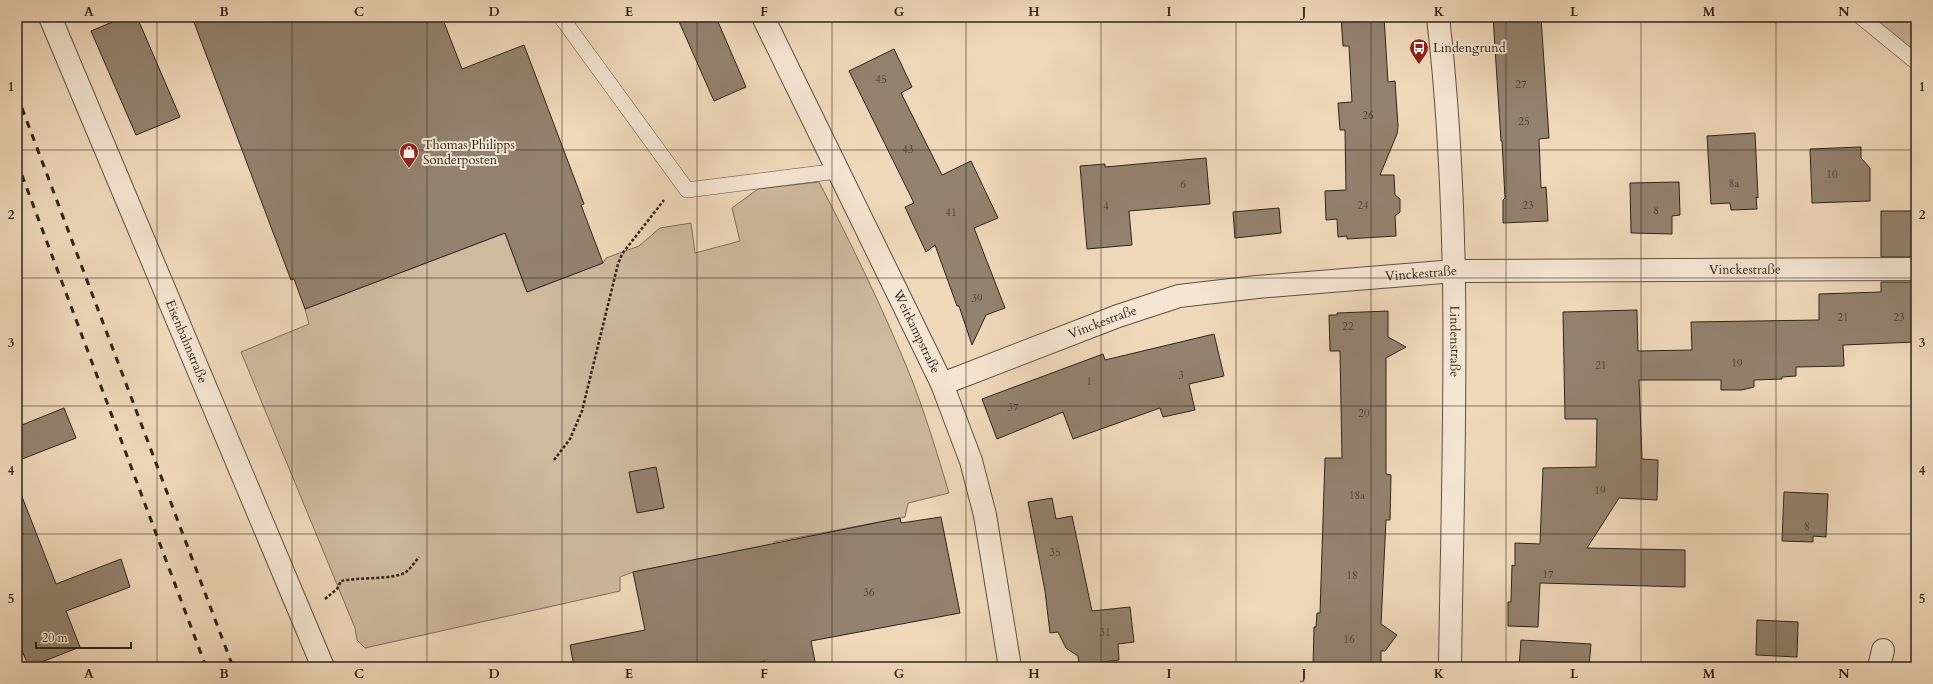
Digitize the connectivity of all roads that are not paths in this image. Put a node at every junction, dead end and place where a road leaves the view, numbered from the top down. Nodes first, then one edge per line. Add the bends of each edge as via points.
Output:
1 (50, 17) edge
2 (561, 17) edge
3 (763, 17) edge
4 (1438, 17) edge
5 (1861, 17) edge
6 (1916, 62) edge
7 (838, 171) junction
8 (1916, 269) edge
9 (1455, 271) junction
10 (942, 384) junction
11 (323, 667) edge
12 (1010, 667) edge
13 (1450, 667) edge

1 - 11 street, Eisenbahnstraße
2 - 7 lane via 687,190
3 - 7 street, Weitkampstraße
4 - 9 street, Lindenstraße
5 - 6 lane
7 - 10 street, Weitkampstraße
8 - 9 street, Vinckestraße
9 - 10 street, Vinckestraße via 1179,296 1118,316
9 - 13 street, Lindenstraße
10 - 12 street, Weitkampstraße via 971,461 985,515

